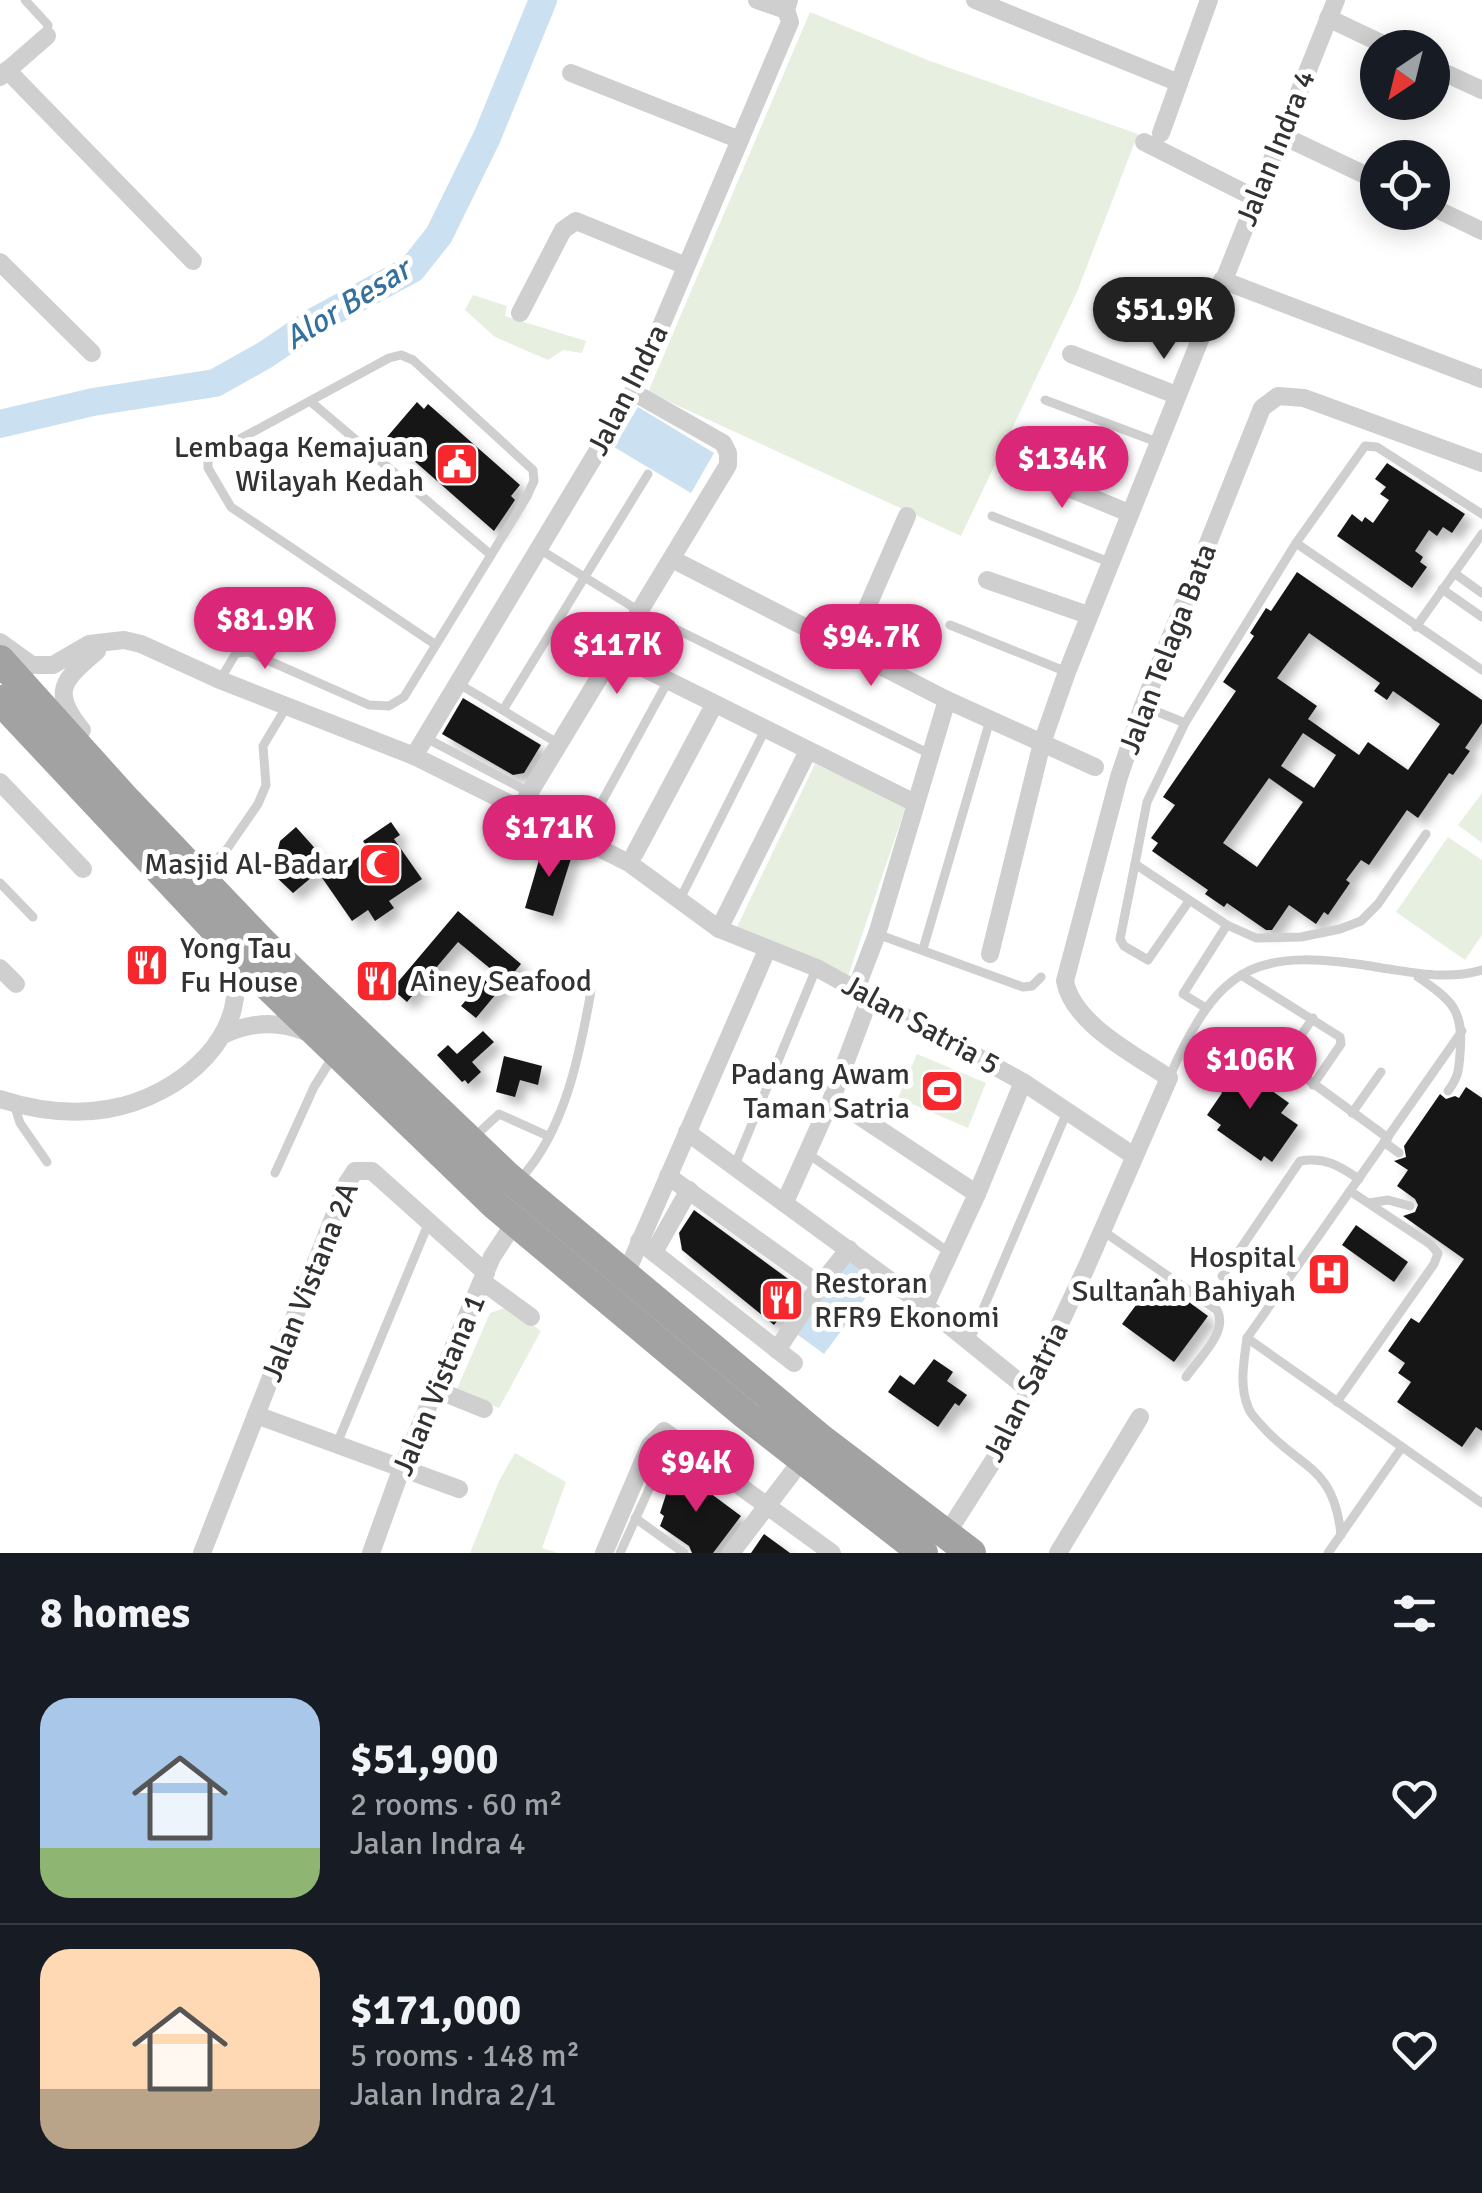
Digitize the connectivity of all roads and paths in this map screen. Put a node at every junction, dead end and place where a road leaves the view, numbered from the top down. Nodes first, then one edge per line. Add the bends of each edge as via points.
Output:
1 (25, 0) edge
2 (756, 0) edge
3 (974, 0) edge
4 (1209, 0) edge
5 (1336, 0) edge
6 (787, 5) edge
7 (1328, 18) junction
8 (1360, 33) edge
9 (47, 36) joint
10 (571, 73) dead end
11 (4, 74) edge
12 (1450, 75) edge
13 (1179, 84) junction
14 (1482, 90) edge
15 (1161, 134) dead end
16 (1281, 135) junction
17 (740, 140) junction
18 (1144, 142) dead end
19 (1360, 172) edge
20 (1255, 198) junction
21 (1450, 215) edge
22 (1482, 230) edge
23 (193, 261) dead end
24 (0, 262) edge
25 (686, 266) junction
26 (1222, 280) junction
27 (520, 314) dead end
28 (92, 353) dead end
29 (1071, 354) dead end
30 (1482, 378) edge
31 (633, 392) junction
32 (1176, 395) junction
33 (310, 400) junction
34 (1046, 400) dead end
35 (1157, 442) junction
36 (1482, 463) edge
37 (1013, 465) dead end
38 (648, 474) dead end
39 (1129, 513) junction
40 (1482, 514) edge
41 (906, 516) dead end
42 (992, 516) dead end
43 (1482, 534) edge
44 (1296, 543) junction
45 (539, 548) junction
46 (491, 555) junction
47 (672, 559) junction
48 (1109, 562) junction
49 (1454, 573) junction
50 (584, 576) junction
51 (987, 580) dead end
52 (1442, 589) junction
53 (1482, 593) edge
54 (642, 612) junction
55 (1088, 615) junction
56 (1482, 617) edge
57 (950, 625) dead end
58 (1416, 627) junction
59 (109, 641) junction
60 (0, 642) edge
61 (436, 645) junction
62 (848, 651) junction
63 (615, 654) junction
64 (0, 660) edge
65 (1482, 670) edge
66 (1068, 672) junction
67 (220, 680) junction
68 (668, 681) junction
69 (457, 682) junction
70 (947, 700) junction
71 (2, 705) edge
72 (714, 705) junction
73 (287, 706) junction
74 (1143, 706) junction
75 (503, 710) junction
76 (990, 720) junction
77 (1184, 723) junction
78 (765, 730) junction
79 (424, 737) junction
80 (559, 744) junction
81 (1042, 744) junction
82 (808, 751) junction
83 (930, 754) junction
84 (414, 756) junction
85 (1096, 767) dead end
86 (0, 782) edge
87 (529, 792) junction
88 (126, 800) junction
89 (915, 803) junction
90 (519, 810) junction
91 (1426, 834) dead end
92 (580, 840) junction
93 (634, 853) dead end
94 (1135, 864) junction
95 (83, 869) dead end
96 (199, 876) junction
97 (0, 884) edge
98 (680, 899) junction
99 (1189, 901) junction
100 (33, 917) dead end
101 (1227, 926) junction
102 (719, 929) junction
103 (877, 934) junction
104 (223, 939) junction
105 (767, 950) junction
106 (923, 950) junction
107 (986, 963) junction
108 (0, 968) edge
109 (816, 968) junction
110 (1482, 970) edge
111 (1412, 973) junction
112 (1241, 974) junction
113 (1041, 977) dead end
114 (16, 984) dead end
115 (591, 991) dead end
116 (863, 993) junction
117 (1206, 1008) junction
118 (1313, 1018) junction
119 (1462, 1032) junction
120 (225, 1034) junction
121 (336, 1052) junction
122 (1381, 1072) dead end
123 (1168, 1078) junction
124 (1024, 1082) junction
125 (1313, 1085) junction
126 (0, 1086) edge
127 (1448, 1091) dead end
128 (832, 1098) junction
129 (7, 1101) edge
130 (35, 1108) junction
131 (1066, 1112) junction
132 (1352, 1113) junction
133 (686, 1132) junction
134 (548, 1136) junction
135 (1386, 1140) junction
136 (470, 1141) junction
137 (806, 1153) junction
138 (1399, 1153) dead end
139 (1134, 1156) junction
140 (47, 1162) dead end
141 (735, 1165) junction
142 (274, 1172) dead end
143 (668, 1176) junction
144 (1358, 1179) junction
145 (516, 1184) junction
146 (689, 1190) junction
147 (1350, 1190) junction
148 (977, 1194) junction
149 (786, 1202) junction
150 (1369, 1203) junction
151 (1410, 1206) dead end
152 (429, 1222) junction
153 (515, 1222) junction
154 (1102, 1231) junction
155 (647, 1246) junction
156 (849, 1249) junction
157 (950, 1253) junction
158 (625, 1276) junction
159 (1222, 1276) dead end
160 (485, 1277) junction
161 (820, 1285) junction
162 (925, 1306) junction
163 (531, 1317) dead end
164 (1246, 1338) junction
165 (969, 1342) junction
166 (777, 1350) junction
167 (794, 1363) dead end
168 (1186, 1377) dead end
169 (437, 1390) junction
170 (1029, 1390) junction
171 (1337, 1402) junction
172 (484, 1409) dead end
173 (256, 1414) junction
174 (1140, 1418) dead end
175 (678, 1440) junction
176 (336, 1446) junction
177 (1402, 1448) junction
178 (802, 1460) junction
179 (401, 1470) junction
180 (459, 1490) dead end
181 (1482, 1504) edge
182 (766, 1505) junction
183 (634, 1518) junction
184 (1341, 1534) junction
185 (947, 1547) edge
186 (202, 1553) edge
187 (371, 1553) edge
188 (604, 1553) edge
189 (620, 1553) edge
190 (684, 1553) edge
191 (732, 1553) edge
192 (832, 1553) edge
193 (1058, 1553) edge
194 (1328, 1553) edge

1 - 9 lane via 48,25
2 - 6 street
3 - 13 street
4 - 13 street
5 - 7 street, Jalan Indra 4
6 - 17 street, Jalan Indra via 790,22
7 - 8 street
7 - 16 street, Jalan Indra 4
9 - 11 street
10 - 17 street
11 - 23 street
12 - 14 street
13 - 15 street
16 - 19 street
16 - 20 street, Jalan Indra 4
17 - 25 street, Jalan Indra
18 - 20 street
20 - 26 street, Jalan Indra 4
21 - 22 street
24 - 28 street
25 - 27 street via 571,222
25 - 31 street, Jalan Indra
26 - 30 street
26 - 32 street, Jalan Indra 4
29 - 32 street
31 - 45 street, Jalan Indra
31 - 47 street via 723,443 728,453 728,466
32 - 35 street, Jalan Indra 4
33 - 46 lane
33 - 46 lane via 390,358 413,360 533,470 526,498
33 - 61 lane via 214,452 208,468 231,507
34 - 35 lane
35 - 39 street, Jalan Indra 4
36 - 74 street, Jalan Telaga Bata via 1304,398 1269,400
37 - 39 street
38 - 50 lane
39 - 48 street, Jalan Indra 4
40 - 44 lane via 1377,447 1365,446
41 - 62 street
42 - 48 lane
43 - 49 lane
44 - 58 lane
44 - 77 lane
45 - 50 lane
45 - 69 street, Jalan Indra
46 - 61 lane
47 - 54 street
47 - 62 street
48 - 55 street, Jalan Indra 4
49 - 52 lane
49 - 53 lane
50 - 54 lane
50 - 75 lane
51 - 55 street
52 - 56 lane
52 - 58 lane
54 - 63 street
54 - 83 lane
55 - 66 street, Jalan Indra 4
57 - 66 lane
58 - 65 lane
59 - 60 street via 70,647 53,665 32,665
59 - 67 street, Jalan Satria 5 via 142,644
59 - 88 street via 68,679 62,694
61 - 67 lane via 404,698 389,706 370,705 249,652 236,653
62 - 70 street
63 - 68 street
63 - 80 street
64 - 88 highway
66 - 81 street, Jalan Indra 4
67 - 73 street, Jalan Satria 5
68 - 72 street
68 - 92 lane
69 - 75 lane
69 - 79 street, Jalan Indra
70 - 76 street
70 - 83 street
71 - 104 highway
72 - 78 street
72 - 93 street
73 - 84 street, Jalan Satria 5
73 - 96 lane via 263,746 266,785 258,804 228,849
74 - 77 lane
74 - 123 street, Jalan Telaga Bata via 1066,981 1068,999 1082,1017
75 - 80 lane
76 - 81 street
76 - 106 lane
77 - 94 lane via 1147,802
78 - 82 street
78 - 98 lane
79 - 84 street, Jalan Indra
79 - 87 lane
80 - 87 street
81 - 85 street
81 - 107 street, Jalan Indra 4
82 - 89 street
82 - 102 street
83 - 89 street
84 - 90 street, Jalan Satria 5
86 - 95 street
87 - 90 street
88 - 96 highway
89 - 103 street
90 - 92 street, Jalan Satria 5
91 - 101 lane via 1361,920 1275,938
92 - 98 street, Jalan Satria 5
94 - 99 lane
94 - 99 lane via 1120,938 1124,946 1148,960
96 - 136 highway
97 - 100 lane
98 - 102 street, Jalan Satria 5
99 - 101 lane
101 - 117 lane via 1183,994
102 - 105 street, Jalan Satria 5
103 - 106 lane
103 - 116 street
104 - 120 street via 236,987
104 - 121 highway
105 - 109 street, Jalan Satria 5
105 - 133 street
106 - 107 lane
107 - 113 lane via 1024,987
108 - 114 street
109 - 116 street, Jalan Satria 5
109 - 141 lane
110 - 111 lane
111 - 112 lane via 1296,959
111 - 119 lane via 1459,1013
112 - 117 lane
112 - 118 lane
115 - 134 lane via 575,1065
116 - 124 street, Jalan Satria 5
116 - 128 street
117 - 123 lane
118 - 125 lane via 1286,1058
118 - 125 lane via 1342,1040
119 - 127 lane via 1458,1077
119 - 135 lane
120 - 121 street via 278,1024
120 - 130 street via 192,1070 143,1100 106,1110
121 - 142 lane
121 - 153 highway
122 - 132 lane
123 - 139 street, Jalan Satria
124 - 131 street, Jalan Satria 5
124 - 148 street
125 - 132 lane
126 - 130 street
128 - 137 street
128 - 148 street
129 - 130 street
129 - 140 lane
131 - 139 street, Jalan Satria 5
131 - 165 lane
132 - 135 lane
133 - 141 street
133 - 143 street
134 - 136 lane via 500,1114
134 - 145 lane
135 - 138 lane
135 - 144 lane
136 - 145 highway
137 - 149 street
137 - 157 lane
139 - 154 street, Jalan Satria
141 - 149 street
143 - 146 street
143 - 155 street
144 - 147 lane
144 - 159 lane via 1336,1163 1300,1160
145 - 158 highway
146 - 155 street
146 - 161 street
147 - 150 lane
147 - 164 lane
148 - 157 street
149 - 156 street
150 - 151 lane
150 - 171 lane via 1436,1245 1438,1253
152 - 160 street, Jalan Vistana 2A
152 - 173 street, Jalan Vistana 2A via 372,1170 355,1171
152 - 176 lane
153 - 160 street, Jalan Vistana 1
153 - 178 highway
154 - 168 lane via 1217,1310 1220,1330
154 - 170 street, Jalan Satria
155 - 158 street
155 - 166 street
156 - 161 street
156 - 162 street
157 - 162 street
158 - 185 highway
160 - 163 street, Jalan Vistana 2A
160 - 169 street, Jalan Vistana 1
161 - 166 street
162 - 165 street
164 - 171 lane
164 - 184 lane via 1242,1380 1248,1410 1320,1472 1338,1508
165 - 170 street
166 - 167 street
169 - 172 street
169 - 179 street, Jalan Vistana 1
170 - 185 street, Jalan Satria
171 - 177 lane
173 - 176 street
173 - 186 street, Jalan Vistana 2A
174 - 193 street
175 - 182 street
175 - 183 lane
175 - 188 street via 668,1431 658,1434
176 - 179 street
177 - 181 lane
177 - 184 lane
178 - 182 street
178 - 185 highway
179 - 180 street
179 - 187 street, Jalan Vistana 1
182 - 191 street
182 - 192 street
183 - 189 lane
183 - 190 lane
184 - 194 lane

